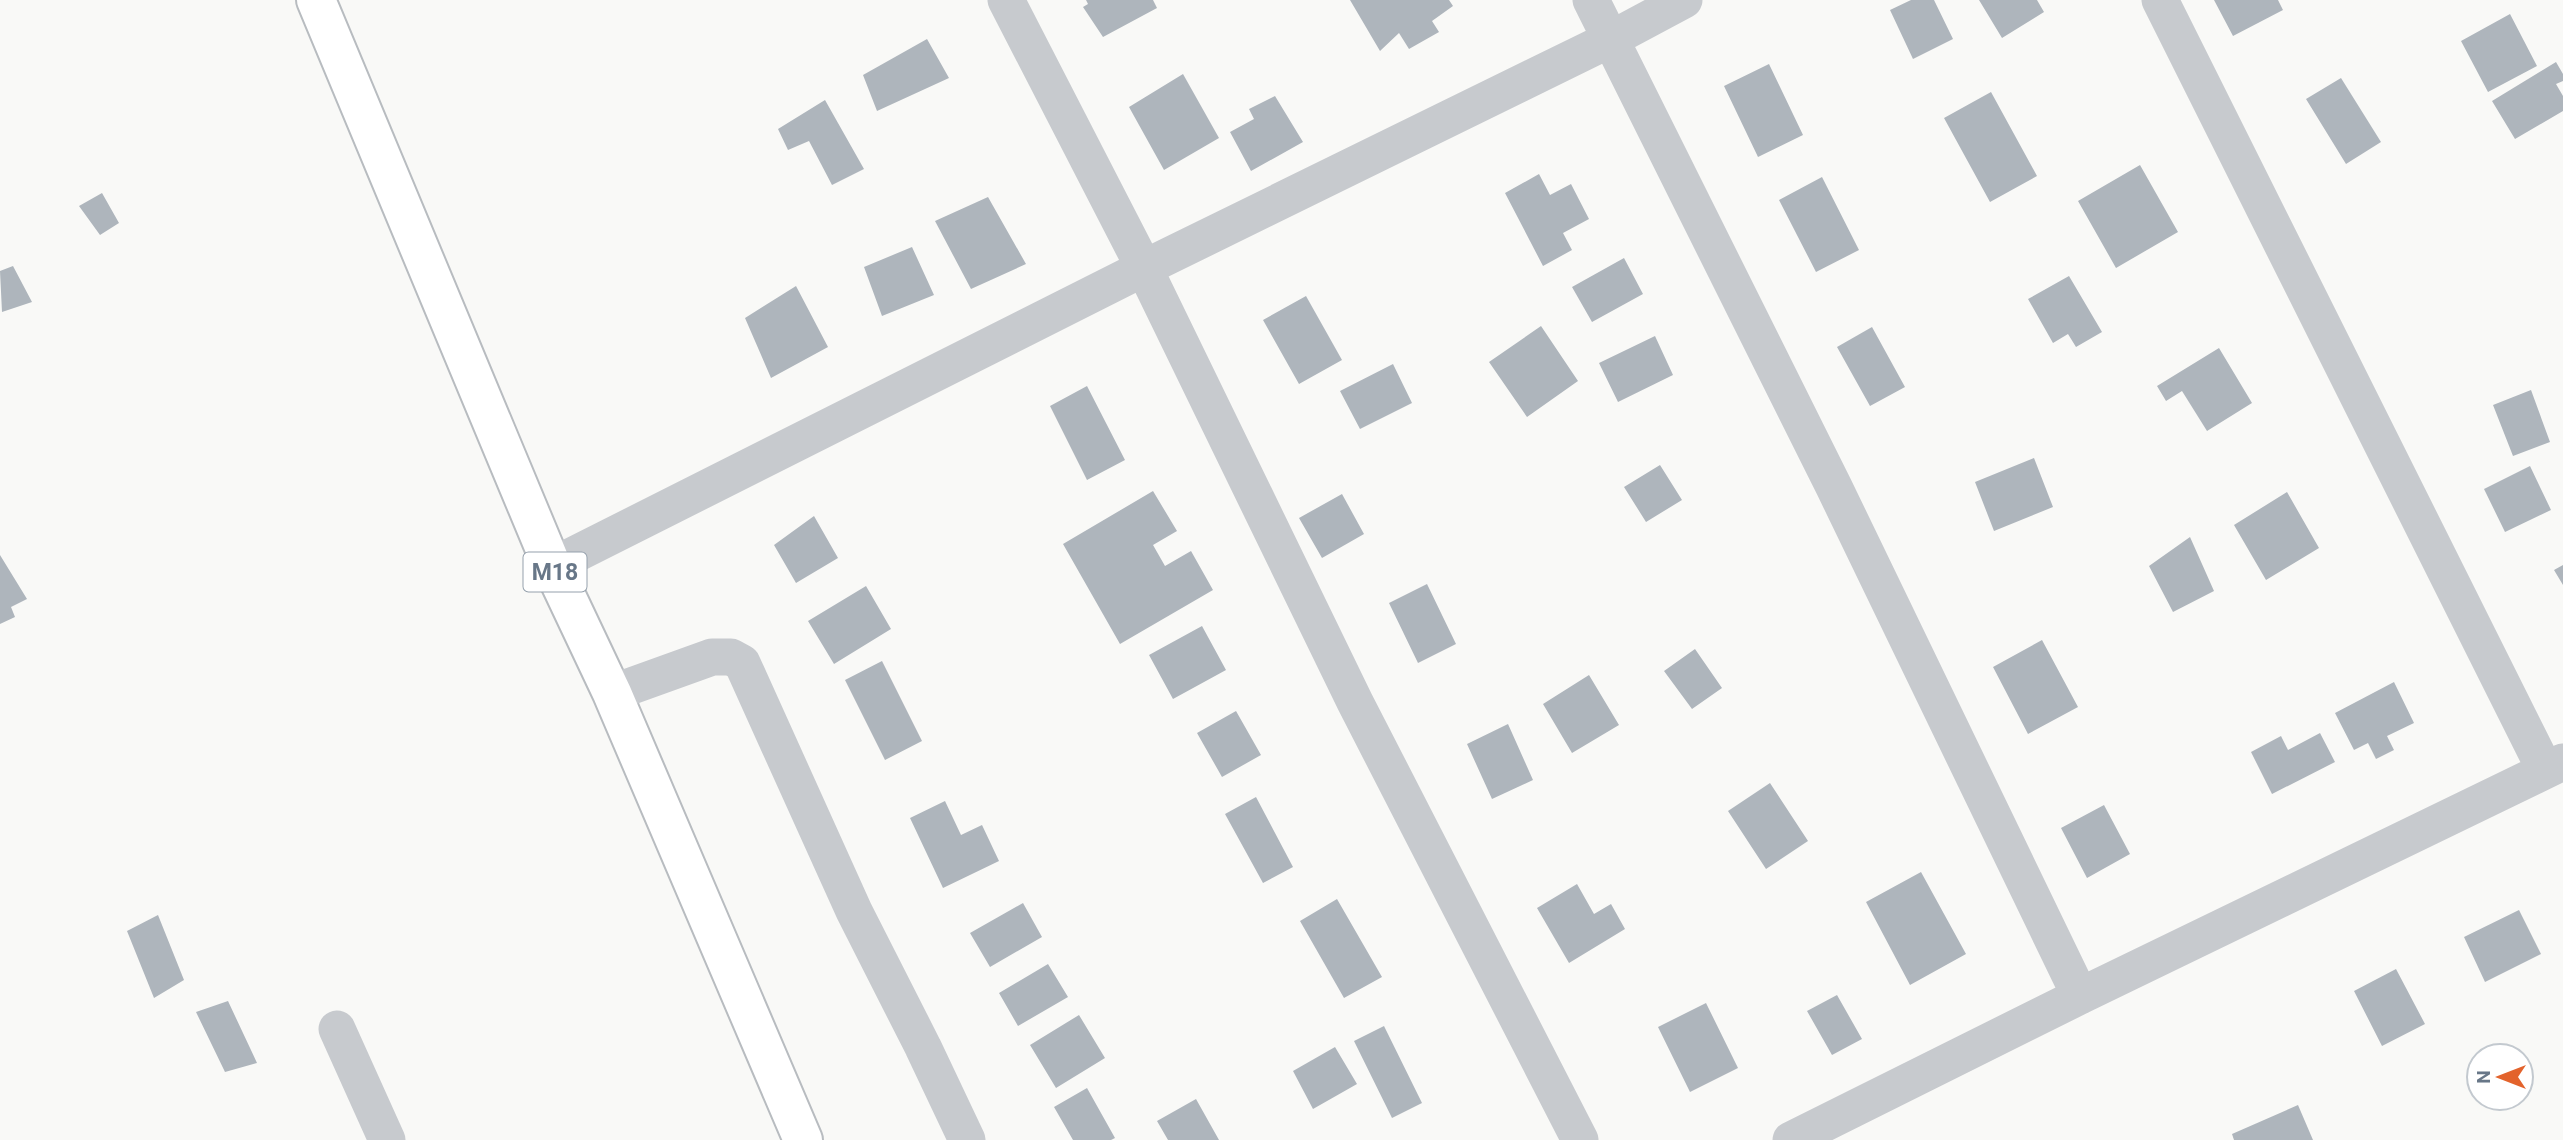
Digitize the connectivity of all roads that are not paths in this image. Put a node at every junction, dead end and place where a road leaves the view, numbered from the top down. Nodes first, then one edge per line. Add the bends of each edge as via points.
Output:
1 (316, 0) edge
2 (1006, 0) edge
3 (1591, 0) edge
4 (1684, 0) edge
5 (2160, 0) edge
6 (1611, 39) junction
7 (1144, 268) junction
8 (552, 566) junction
9 (612, 693) junction
10 (2554, 766) edge
11 (2080, 996) junction
12 (337, 1028) dead end
13 (387, 1140) edge
14 (803, 1140) edge
15 (967, 1140) edge
16 (1580, 1140) edge
17 (1791, 1140) edge

1 - 8 main road, M18
2 - 7 street
3 - 6 street
4 - 6 street
5 - 10 street
6 - 7 street
6 - 11 street
7 - 8 street
7 - 16 street via 1355,702
8 - 9 main road, M18
9 - 14 main road, M18
9 - 15 street via 712,657 731,657 742,663 854,911
10 - 11 street
11 - 17 street
12 - 13 street

